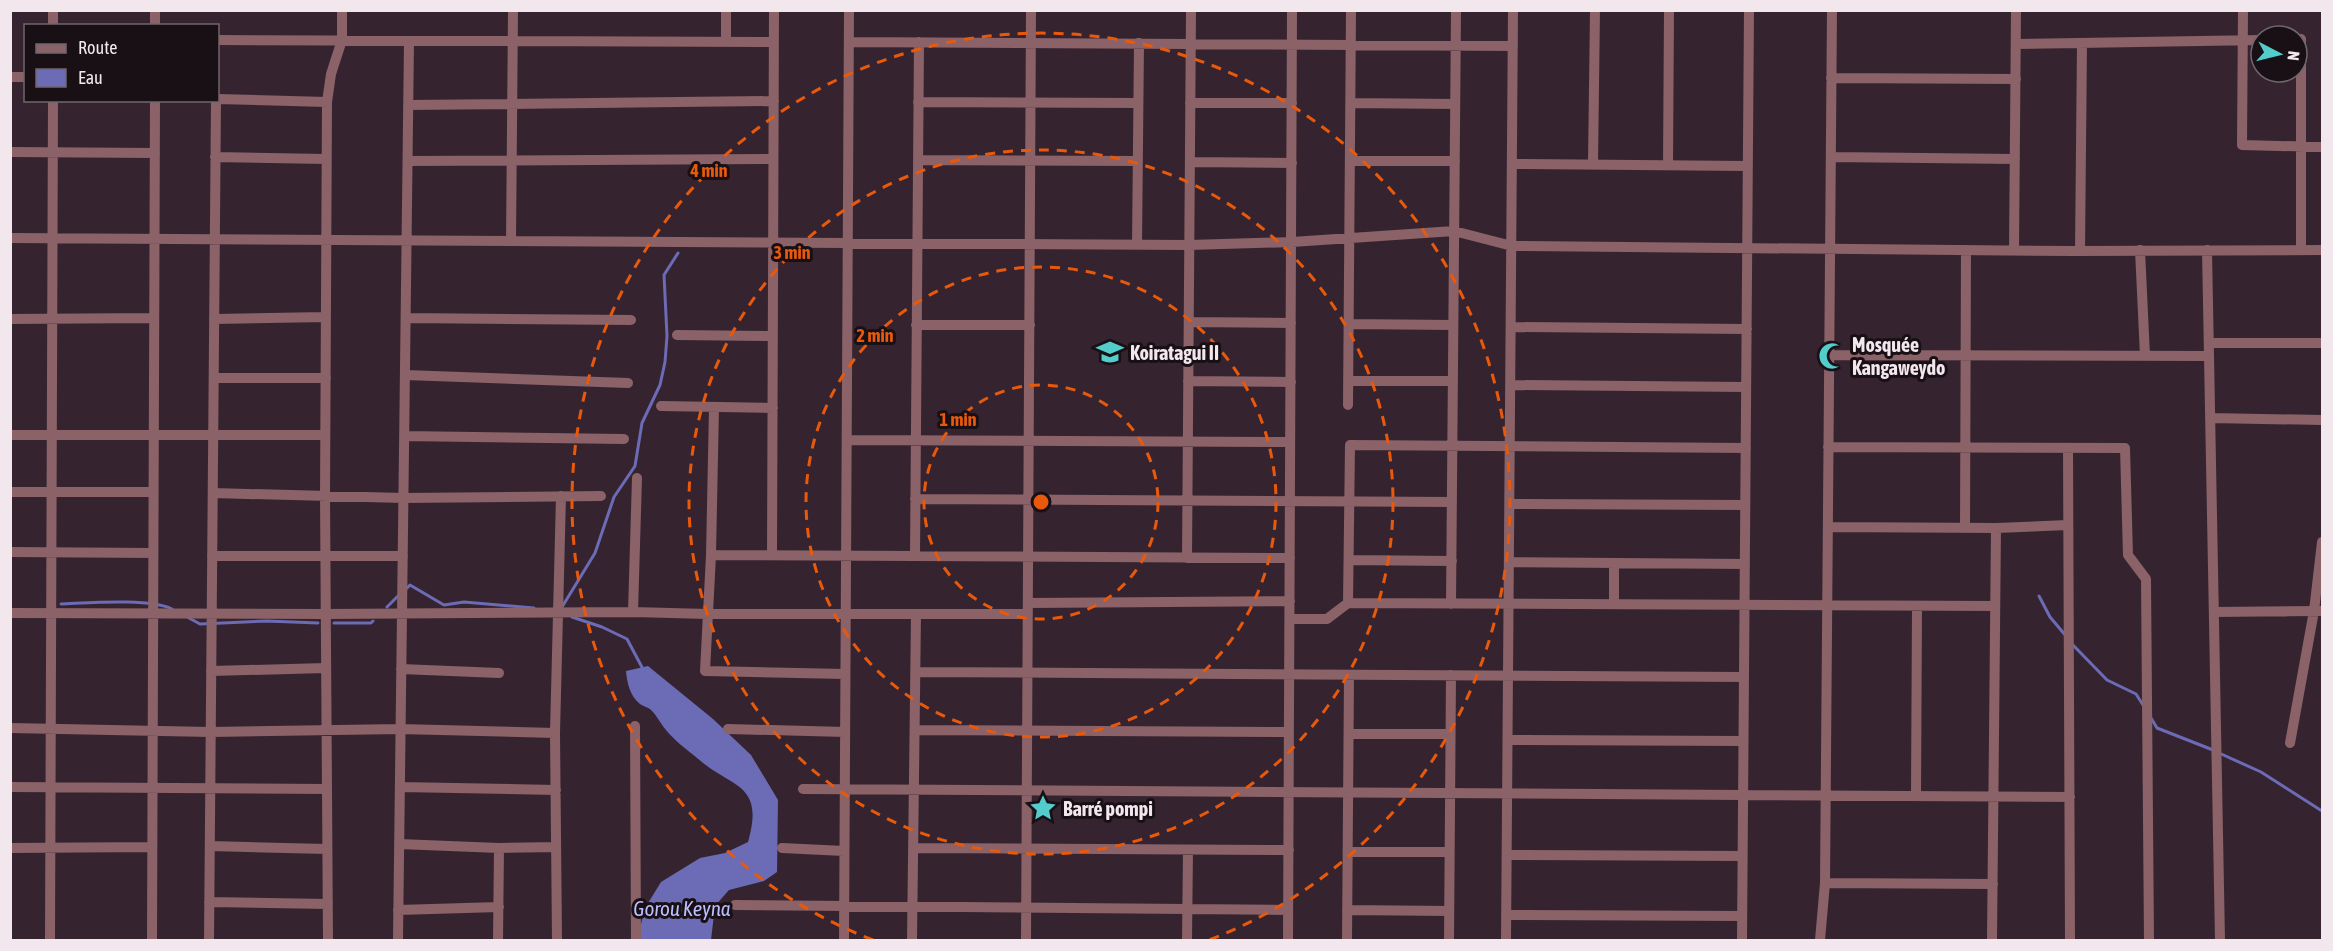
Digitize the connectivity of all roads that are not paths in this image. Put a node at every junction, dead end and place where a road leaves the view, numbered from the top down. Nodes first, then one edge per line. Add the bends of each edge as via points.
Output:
1 (342, 10) edge
2 (513, 10) edge
3 (726, 10) edge
4 (774, 10) edge
5 (849, 10) edge
6 (1031, 10) edge
7 (1191, 10) edge
8 (1292, 10) edge
9 (1352, 10) edge
10 (1456, 10) edge
11 (1514, 10) edge
12 (1595, 10) edge
13 (1669, 10) edge
14 (1749, 10) edge
15 (1832, 10) edge
16 (2016, 10) edge
17 (2243, 10) edge
18 (219, 40) edge
19 (342, 40) junction
20 (409, 40) junction
21 (513, 41) junction
22 (726, 41) junction
23 (2243, 41) junction
24 (2249, 41) edge
25 (773, 42) junction
26 (849, 42) junction
27 (919, 42) junction
28 (1031, 43) junction
29 (2082, 43) junction
30 (1139, 44) junction
31 (1191, 44) junction
32 (1292, 44) junction
33 (2016, 44) junction
34 (1351, 45) junction
35 (1455, 45) junction
36 (1513, 46) junction
37 (1831, 78) junction
38 (2016, 79) junction
39 (2301, 84) edge
40 (219, 100) edge
41 (774, 101) junction
42 (53, 102) edge
43 (155, 102) edge
44 (217, 102) edge
45 (327, 102) junction
46 (513, 102) junction
47 (918, 102) junction
48 (1031, 102) junction
49 (1138, 103) junction
50 (1190, 103) junction
51 (1292, 103) junction
52 (1351, 103) junction
53 (1455, 104) junction
54 (408, 105) junction
55 (2301, 147) junction
56 (2322, 147) edge
57 (10, 152) edge
58 (52, 152) junction
59 (155, 153) junction
60 (215, 157) junction
61 (1831, 157) junction
62 (326, 159) junction
63 (773, 159) junction
64 (2015, 159) junction
65 (512, 160) junction
66 (918, 160) junction
67 (408, 161) junction
68 (1031, 161) junction
69 (1138, 161) junction
70 (1350, 161) junction
71 (1455, 161) junction
72 (1190, 162) junction
73 (1292, 163) junction
74 (1593, 163) junction
75 (1512, 164) junction
76 (1668, 165) junction
77 (1748, 166) junction
78 (1454, 231) junction
79 (1350, 237) junction
80 (10, 238) edge
81 (52, 239) junction
82 (154, 239) junction
83 (215, 240) junction
84 (326, 240) junction
85 (407, 241) junction
86 (511, 241) junction
87 (1292, 242) junction
88 (773, 243) junction
89 (848, 243) junction
90 (917, 244) junction
91 (1031, 244) junction
92 (1137, 245) junction
93 (1189, 245) junction
94 (1512, 246) junction
95 (1747, 249) junction
96 (1830, 249) junction
97 (1966, 250) junction
98 (2014, 250) junction
99 (2140, 250) junction
100 (2207, 250) junction
101 (2301, 250) junction
102 (2322, 250) edge
103 (2080, 251) junction
104 (326, 317) junction
105 (154, 318) junction
106 (406, 318) junction
107 (10, 319) edge
108 (52, 319) junction
109 (214, 319) junction
110 (631, 320) dead end
111 (1189, 322) junction
112 (1291, 322) junction
113 (1349, 324) junction
114 (916, 325) junction
115 (1030, 325) junction
116 (1454, 325) junction
117 (1511, 327) junction
118 (1747, 329) junction
119 (677, 335) dead end
120 (773, 336) junction
121 (2209, 343) junction
122 (2322, 343) edge
123 (1829, 355) junction
124 (1965, 356) junction
125 (2145, 356) junction
126 (2209, 356) junction
127 (405, 375) junction
128 (214, 378) junction
129 (326, 378) junction
130 (1188, 381) junction
131 (1291, 381) junction
132 (1349, 381) junction
133 (1453, 381) junction
134 (628, 383) dead end
135 (1510, 386) junction
136 (1746, 387) junction
137 (1348, 405) dead end
138 (661, 406) dead end
139 (714, 407) junction
140 (772, 408) junction
141 (2210, 418) junction
142 (2322, 420) edge
143 (213, 434) junction
144 (10, 435) edge
145 (52, 435) junction
146 (154, 435) junction
147 (326, 435) junction
148 (404, 436) junction
149 (624, 439) dead end
150 (847, 440) junction
151 (916, 440) junction
152 (1029, 441) junction
153 (1188, 442) junction
154 (1290, 442) junction
155 (1453, 446) junction
156 (1510, 446) junction
157 (1828, 447) junction
158 (1964, 447) junction
159 (1746, 448) junction
160 (2068, 448) junction
161 (637, 478) dead end
162 (10, 492) edge
163 (51, 492) junction
164 (153, 492) junction
165 (213, 493) junction
166 (325, 496) junction
167 (561, 496) junction
168 (601, 496) dead end
169 (403, 498) junction
170 (915, 499) junction
171 (1029, 500) junction
172 (1187, 501) junction
173 (1290, 501) junction
174 (1350, 502) junction
175 (1452, 502) junction
176 (1510, 504) junction
177 (1745, 505) junction
178 (2068, 525) junction
179 (1828, 526) junction
180 (1965, 528) junction
181 (1996, 528) junction
182 (2322, 542) edge
183 (10, 552) edge
184 (51, 552) junction
185 (153, 553) junction
186 (325, 555) junction
187 (711, 555) junction
188 (772, 555) junction
189 (846, 555) junction
190 (212, 556) junction
191 (403, 556) junction
192 (915, 556) junction
193 (1029, 556) junction
194 (1187, 558) junction
195 (1290, 558) junction
196 (1349, 560) junction
197 (1452, 561) junction
198 (1509, 562) junction
199 (1614, 563) junction
200 (1745, 564) junction
201 (1290, 601) junction
202 (1348, 603) junction
203 (1451, 604) junction
204 (1509, 604) junction
205 (1614, 604) junction
206 (1744, 605) junction
207 (1827, 605) junction
208 (1917, 606) junction
209 (1995, 606) junction
210 (1028, 608) junction
211 (2318, 611) edge
212 (558, 612) junction
213 (633, 612) junction
214 (2214, 612) junction
215 (10, 613) edge
216 (153, 613) junction
217 (51, 614) junction
218 (212, 614) junction
219 (326, 614) junction
220 (402, 614) junction
221 (708, 614) junction
222 (846, 614) junction
223 (916, 614) junction
224 (1290, 619) junction
225 (326, 668) junction
226 (401, 669) junction
227 (211, 671) junction
228 (916, 672) junction
229 (499, 673) dead end
230 (1028, 673) junction
231 (845, 674) junction
232 (1289, 674) junction
233 (1349, 675) junction
234 (1451, 675) junction
235 (1508, 676) junction
236 (1744, 677) junction
237 (636, 726) dead end
238 (10, 728) edge
239 (51, 729) junction
240 (400, 729) junction
241 (728, 729) dead end
242 (152, 730) junction
243 (327, 730) junction
244 (915, 730) junction
245 (1027, 730) junction
246 (211, 732) junction
247 (845, 732) junction
248 (1289, 732) junction
249 (555, 733) junction
250 (1349, 734) junction
251 (1450, 734) junction
252 (1508, 740) junction
253 (1743, 741) junction
254 (2290, 742) dead end
255 (10, 787) edge
256 (50, 787) junction
257 (400, 787) junction
258 (152, 788) junction
259 (210, 789) junction
260 (327, 789) junction
261 (803, 789) dead end
262 (844, 789) junction
263 (556, 790) junction
264 (915, 790) junction
265 (1027, 790) junction
266 (1289, 792) junction
267 (1348, 792) junction
268 (1450, 793) junction
269 (1507, 793) junction
270 (1743, 795) junction
271 (1826, 795) junction
272 (1916, 796) junction
273 (1994, 796) junction
274 (2070, 797) junction
275 (399, 844) junction
276 (210, 846) junction
277 (50, 847) junction
278 (152, 847) junction
279 (556, 847) junction
280 (10, 848) edge
281 (499, 848) junction
282 (782, 848) dead end
283 (915, 848) junction
284 (1026, 848) junction
285 (327, 849) junction
286 (844, 850) junction
287 (1188, 850) junction
288 (1289, 850) junction
289 (1348, 852) junction
290 (1449, 852) junction
291 (1507, 855) junction
292 (1742, 856) junction
293 (1825, 883) junction
294 (1993, 884) junction
295 (209, 902) junction
296 (328, 904) junction
297 (735, 905) dead end
298 (844, 906) junction
299 (499, 907) junction
300 (911, 907) junction
301 (1026, 908) junction
302 (1187, 909) junction
303 (398, 910) junction
304 (1288, 910) junction
305 (1347, 910) junction
306 (1449, 911) junction
307 (1506, 915) junction
308 (1742, 916) junction
309 (50, 940) edge
310 (152, 940) edge
311 (209, 940) edge
312 (328, 940) edge
313 (398, 940) edge
314 (498, 940) edge
315 (557, 940) edge
316 (636, 940) edge
317 (844, 940) edge
318 (912, 940) edge
319 (1026, 940) edge
320 (1187, 940) edge
321 (1288, 940) edge
322 (1347, 940) edge
323 (1449, 940) edge
324 (1506, 940) edge
325 (1742, 940) edge
326 (1820, 940) edge
327 (1992, 940) edge
328 (2070, 940) edge
329 (2149, 940) edge
330 (2220, 940) edge

1 - 19 street
2 - 21 street
3 - 22 street
4 - 25 street
5 - 26 street
6 - 28 street
7 - 31 street
8 - 32 street
9 - 34 street
10 - 35 street
11 - 36 street
12 - 74 street
13 - 76 street
14 - 77 street
15 - 37 street
16 - 33 street
17 - 23 street
18 - 19 street
19 - 20 street
19 - 45 street
20 - 21 street
20 - 54 street
21 - 22 street
21 - 46 street
22 - 25 street
23 - 24 street
23 - 29 street
23 - 55 street via 2242,145
25 - 41 street
26 - 27 street
26 - 89 street
27 - 28 street
27 - 47 street
28 - 30 street
28 - 48 street
29 - 33 street
29 - 103 street
30 - 31 street
30 - 49 street
31 - 32 street
31 - 50 street
32 - 34 street
32 - 51 street
33 - 38 street
34 - 35 street
34 - 52 street
35 - 36 street
35 - 53 street
36 - 75 street
37 - 38 street
37 - 61 street
38 - 64 street
39 - 55 street
40 - 45 street
41 - 46 street
41 - 63 street
42 - 58 street
43 - 59 street
44 - 60 street
45 - 62 street
46 - 54 street
46 - 65 street
47 - 48 street
47 - 66 street
48 - 49 street
48 - 68 street
49 - 69 street
50 - 51 street
50 - 72 street
51 - 73 street
52 - 53 street
52 - 70 street
53 - 71 street
54 - 67 street
55 - 56 street
55 - 101 street
57 - 58 street
58 - 59 street
58 - 81 street
59 - 82 street
60 - 62 street
60 - 83 street
61 - 64 street
61 - 96 street
62 - 84 street
63 - 65 street
63 - 88 street
64 - 98 street
65 - 67 street
65 - 86 street
66 - 68 street
66 - 90 street
67 - 85 street
68 - 69 street
68 - 91 street
69 - 92 street
70 - 71 street
70 - 79 street
71 - 78 street
72 - 73 street
72 - 93 street
73 - 87 street
74 - 75 street
74 - 76 street
75 - 94 street
76 - 77 street
77 - 95 street
78 - 79 street
78 - 94 street
78 - 116 street
79 - 87 street
79 - 113 street
80 - 81 street
81 - 82 street
81 - 108 street
82 - 83 street
82 - 105 street
83 - 84 street
83 - 109 street
84 - 85 street
84 - 104 street
85 - 86 street
85 - 106 street
86 - 88 street
87 - 93 street
87 - 112 street
88 - 89 street
88 - 120 street
89 - 90 street
89 - 150 street
90 - 91 street
90 - 114 street
91 - 92 street
91 - 115 street
92 - 93 street
93 - 111 street
94 - 95 street
94 - 117 street
95 - 96 street
95 - 118 street
96 - 97 street
96 - 123 street
97 - 98 street
97 - 124 street
98 - 103 street
99 - 100 street
99 - 103 street
99 - 125 street
100 - 101 street
100 - 121 street
101 - 102 street
104 - 109 street
104 - 129 street
105 - 108 street
105 - 146 street
106 - 110 street
106 - 127 street
107 - 108 street
108 - 145 street
109 - 128 street
111 - 112 street
111 - 130 street
112 - 131 street
113 - 116 street
113 - 132 street
114 - 115 street
114 - 151 street
115 - 152 street
116 - 133 street
117 - 118 street
117 - 135 street
118 - 136 street
119 - 120 street
120 - 140 street
121 - 122 street
121 - 126 street
123 - 124 street
123 - 157 street
124 - 125 street
124 - 158 street
125 - 126 street
126 - 141 street
127 - 134 street
127 - 148 street
128 - 129 street
128 - 143 street
129 - 147 street
130 - 131 street
130 - 153 street
131 - 154 street
132 - 133 street
132 - 137 street
133 - 155 street
135 - 136 street
135 - 156 street
136 - 159 street
138 - 139 street
139 - 140 street
139 - 187 street
140 - 188 street
141 - 142 street
141 - 214 street
143 - 146 street
143 - 147 street
143 - 165 street
144 - 145 street
145 - 146 street
145 - 163 street
146 - 164 street
147 - 166 street
148 - 149 street
148 - 169 street
150 - 151 street
150 - 189 street
151 - 152 street
151 - 170 street
152 - 153 street
152 - 171 street
153 - 154 street
153 - 172 street
154 - 173 street
155 - 156 street
155 - 174 street via 1350,445
155 - 175 street
156 - 159 street
156 - 176 street
157 - 158 street
157 - 179 street
158 - 160 street
158 - 180 street
159 - 177 street
160 - 178 street
160 - 329 street via 2125,448 2128,555 2146,579
161 - 213 street
162 - 163 street
163 - 164 street
163 - 184 street
164 - 185 street
165 - 166 street
165 - 190 street
166 - 169 street
166 - 186 street
167 - 168 street
167 - 169 street
167 - 212 street
169 - 191 street
170 - 171 street
170 - 192 street
171 - 172 street
171 - 193 street
172 - 173 street
172 - 194 street
173 - 174 street
173 - 195 street
174 - 175 street
174 - 196 street
175 - 197 street
176 - 177 street
176 - 198 street
177 - 200 street
178 - 181 street
178 - 274 street
179 - 180 street
179 - 207 street
180 - 181 street
181 - 209 street
182 - 211 street
183 - 184 street
184 - 185 street
184 - 217 street
185 - 216 street
186 - 190 street
186 - 191 street
186 - 219 street
187 - 188 street
187 - 221 street
188 - 189 street
189 - 192 street
189 - 222 street
190 - 218 street
191 - 220 street
192 - 193 street
193 - 194 street
193 - 210 street
194 - 195 street
195 - 201 street
196 - 197 street
196 - 202 street
197 - 203 street
198 - 199 street
198 - 204 street
199 - 200 street
199 - 205 street
200 - 206 street
201 - 210 street
201 - 224 street
202 - 203 street
202 - 224 street via 1327,619
203 - 204 street
204 - 205 street
204 - 235 street
205 - 206 street
206 - 207 street
206 - 236 street
207 - 208 street
207 - 271 street
208 - 209 street
208 - 272 street
209 - 273 street
210 - 223 street
210 - 230 street
211 - 214 street
211 - 254 street
212 - 213 street
212 - 220 street
212 - 249 street
213 - 221 street
214 - 330 street
215 - 217 street
216 - 217 street
216 - 218 street
216 - 242 street
217 - 239 street
218 - 219 street
218 - 227 street
219 - 220 street
219 - 225 street
220 - 226 street
221 - 222 street
221 - 231 street via 705,671
222 - 223 street
222 - 231 street
223 - 228 street
224 - 232 street
225 - 227 street
225 - 243 street
226 - 229 street
226 - 240 street
227 - 246 street
228 - 230 street
228 - 244 street
230 - 232 street
230 - 245 street
231 - 247 street
232 - 233 street
232 - 248 street
233 - 234 street
233 - 250 street
234 - 235 street
234 - 251 street
235 - 236 street
235 - 252 street
236 - 253 street
237 - 316 street
238 - 239 street
239 - 242 street
239 - 256 street
240 - 243 street
240 - 249 street
240 - 257 street
241 - 247 street
242 - 246 street
242 - 258 street
243 - 246 street
243 - 260 street
244 - 245 street
244 - 264 street
245 - 248 street
245 - 265 street
246 - 259 street
247 - 262 street
248 - 266 street
249 - 263 street
250 - 251 street
250 - 267 street
251 - 268 street
252 - 253 street
252 - 269 street
253 - 270 street
255 - 256 street
256 - 258 street
256 - 277 street
257 - 263 street
257 - 275 street
258 - 259 street
258 - 278 street
259 - 260 street
259 - 276 street
260 - 285 street
261 - 262 street
262 - 264 street
262 - 286 street
263 - 279 street
264 - 265 street
264 - 283 street
265 - 266 street
265 - 284 street
266 - 267 street
266 - 288 street
267 - 268 street
267 - 289 street
268 - 269 street
268 - 290 street
269 - 270 street
269 - 291 street
270 - 271 street
270 - 292 street
271 - 272 street
271 - 293 street
272 - 273 street
273 - 274 street
273 - 294 street
274 - 328 street
275 - 281 street
275 - 303 street
276 - 285 street
276 - 295 street
277 - 278 street
277 - 280 street
277 - 309 street
278 - 310 street
279 - 281 street
279 - 315 street
281 - 299 street
282 - 286 street
283 - 284 street
283 - 300 street
284 - 287 street
284 - 301 street
285 - 296 street
286 - 298 street
287 - 288 street
287 - 302 street
288 - 304 street
289 - 290 street
289 - 305 street
290 - 306 street
291 - 292 street
291 - 307 street
292 - 308 street
293 - 294 street
293 - 326 street
294 - 327 street
295 - 296 street
295 - 311 street
296 - 312 street
297 - 298 street
298 - 300 street
298 - 317 street
299 - 303 street
299 - 314 street
300 - 301 street
300 - 318 street
301 - 302 street
301 - 319 street
302 - 304 street
302 - 320 street
303 - 313 street
304 - 321 street
305 - 306 street
305 - 322 street
306 - 323 street
307 - 308 street
307 - 324 street
308 - 325 street

